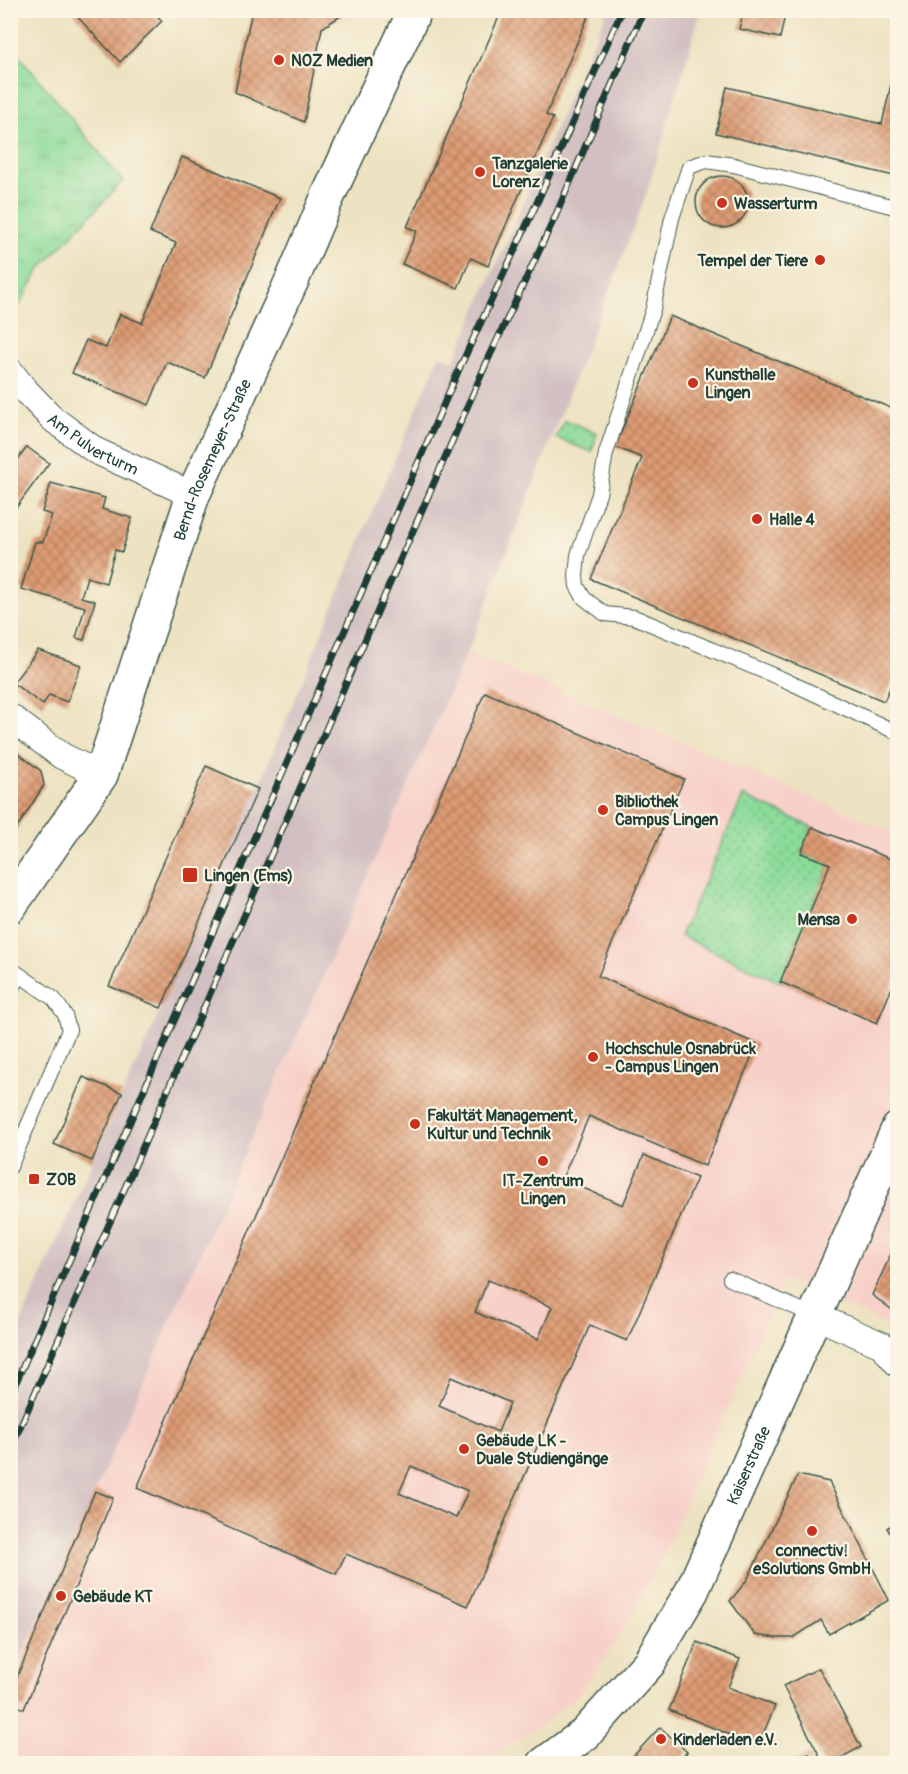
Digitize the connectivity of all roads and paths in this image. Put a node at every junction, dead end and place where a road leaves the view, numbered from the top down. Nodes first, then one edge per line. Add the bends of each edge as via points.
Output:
1 (415, 10) edge
2 (897, 208) edge
3 (10, 372) edge
4 (193, 495) junction
5 (10, 717) edge
6 (897, 733) edge
7 (102, 775) junction
8 (10, 906) edge
9 (15, 972) edge
10 (10, 991) edge
11 (897, 1129) edge
12 (10, 1167) edge
13 (730, 1279) dead end
14 (813, 1316) junction
15 (897, 1364) edge
16 (544, 1764) edge

1 - 4 street, Bernd-Rosemeyer-Straße
2 - 6 lane via 734,165 706,161 689,167 672,218 653,309 606,453 599,494 578,555 576,576 584,598 605,614 634,616
3 - 4 street, Am Pulverturm via 53,419 96,451
4 - 7 street, Bernd-Rosemeyer-Straße
5 - 7 street via 62,756
7 - 8 street, Bernd-Rosemeyer-Straße
9 - 10 lane
9 - 12 lane via 54,999 69,1030
11 - 14 street, Kaiserstraße
13 - 14 lane
14 - 15 street via 882,1345
14 - 16 street, Kaiserstraße via 692,1591 650,1663 585,1734

